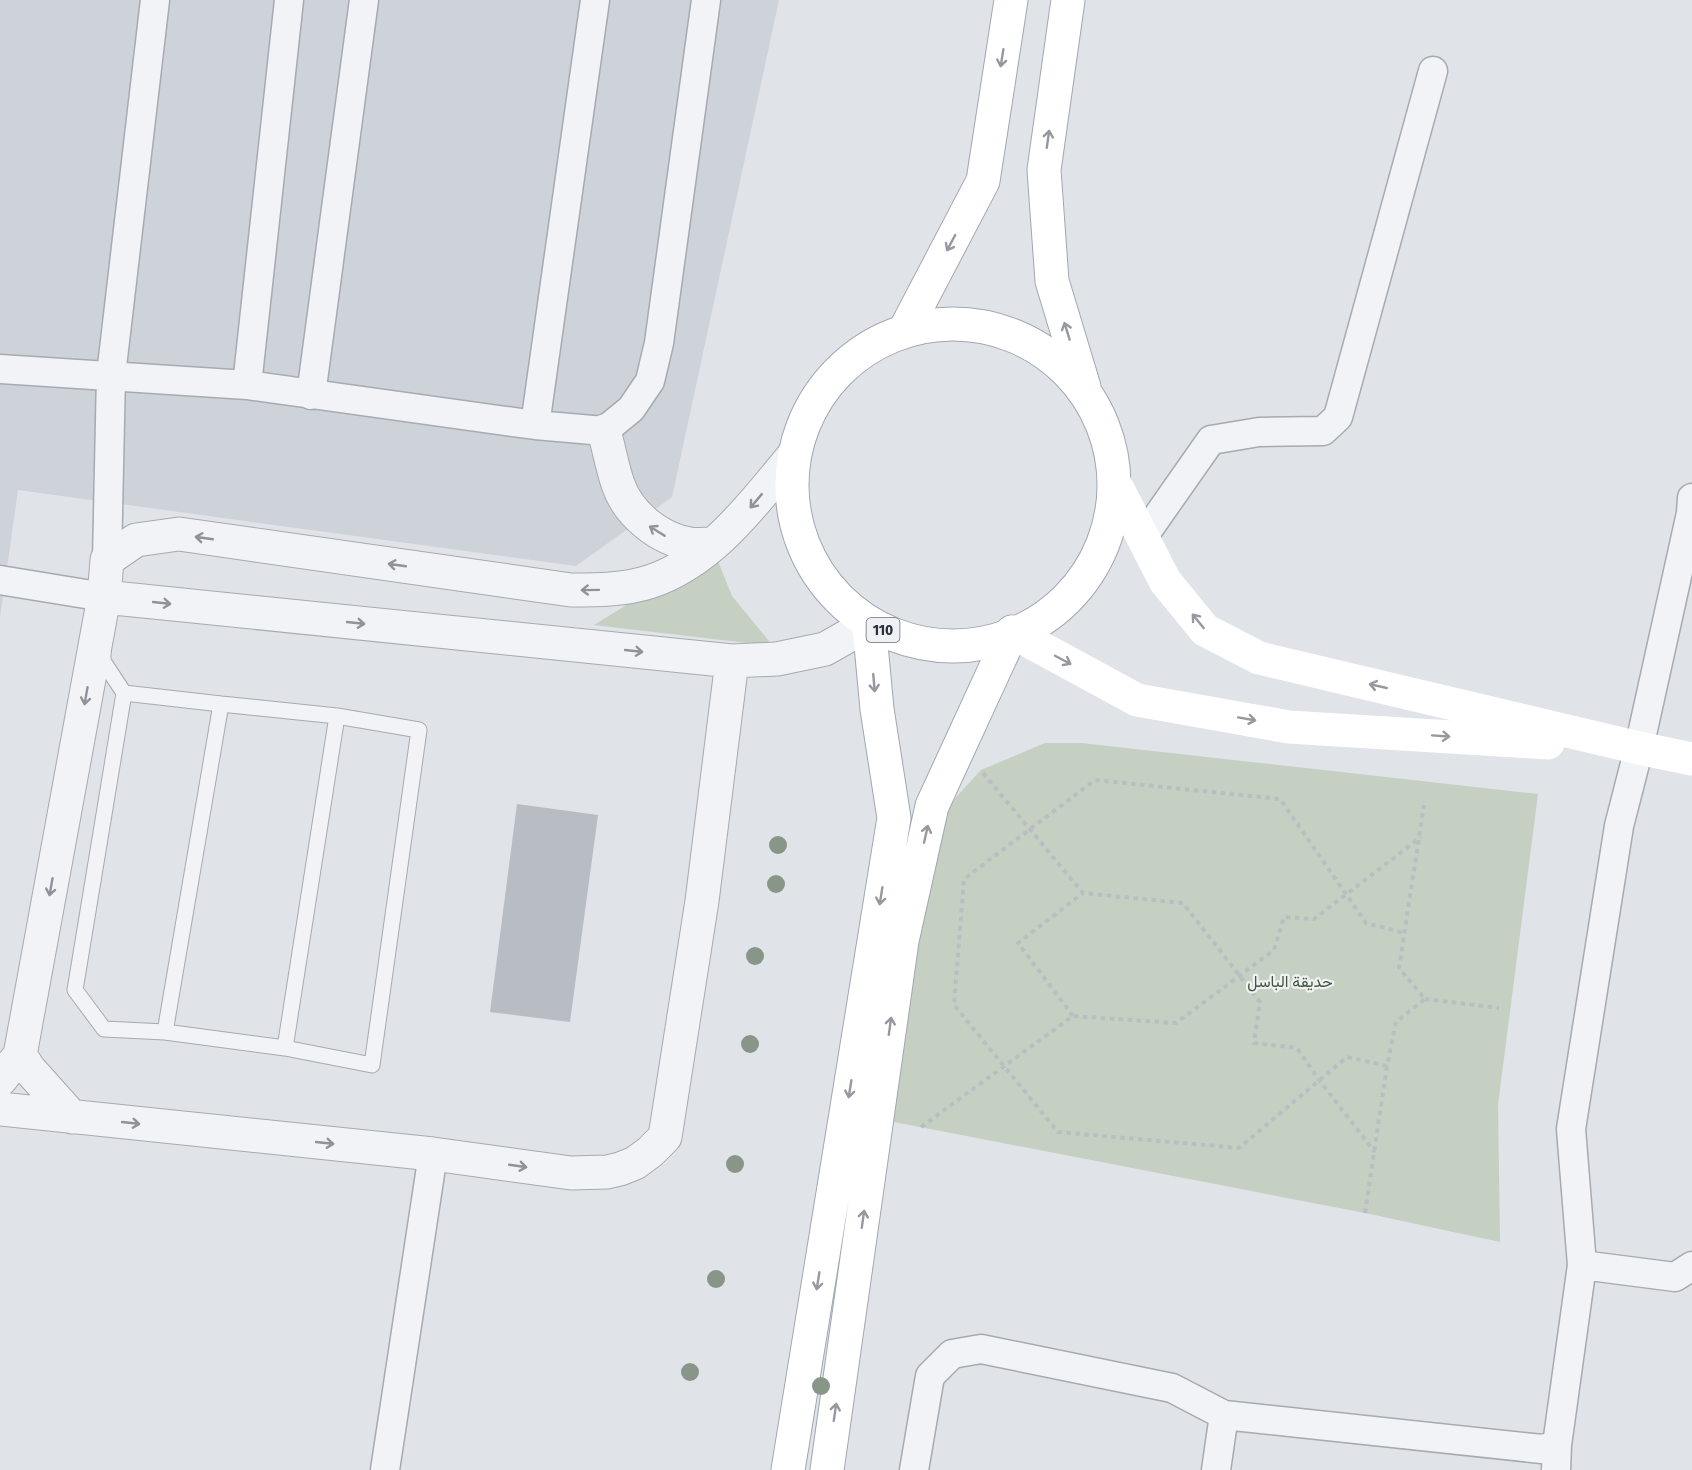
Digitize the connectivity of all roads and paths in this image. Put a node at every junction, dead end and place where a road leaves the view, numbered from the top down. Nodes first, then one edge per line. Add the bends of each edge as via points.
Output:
1 (155, 0) edge
2 (289, 0) edge
3 (364, 0) edge
4 (594, 0) edge
5 (706, 0) edge
6 (1011, 0) edge
7 (1068, 0) edge
8 (1433, 71) dead end
9 (905, 330) junction
10 (0, 369) edge
11 (111, 375) junction
12 (247, 386) junction
13 (1084, 387) junction
14 (311, 395) junction
15 (535, 425) junction
16 (604, 431) junction
17 (793, 456) junction
18 (1117, 487) junction
19 (1692, 498) edge
20 (1143, 537) junction
21 (713, 544) junction
22 (107, 560) junction
23 (0, 580) edge
24 (104, 597) junction
25 (869, 624) junction
26 (1012, 632) junction
27 (732, 661) junction
28 (124, 693) junction
29 (221, 704) junction
30 (337, 716) junction
31 (1640, 748) junction
32 (1692, 759) edge
33 (981, 770) dead end
34 (1424, 805) dead end
35 (1029, 829) junction
36 (1421, 837) junction
37 (1083, 893) junction
38 (1346, 894) junction
39 (1404, 933) junction
40 (1240, 976) junction
41 (1425, 999) junction
42 (1499, 1008) dead end
43 (1073, 1016) junction
44 (165, 1032) junction
45 (285, 1048) junction
46 (20, 1055) junction
47 (1004, 1066) junction
48 (1387, 1066) junction
49 (0, 1080) edge
50 (1319, 1080) junction
51 (0, 1109) edge
52 (72, 1117) junction
53 (921, 1127) dead end
54 (1375, 1152) junction
55 (432, 1154) junction
56 (1365, 1213) dead end
57 (1582, 1265) junction
58 (1692, 1266) edge
59 (1224, 1415) junction
60 (1557, 1458) edge
61 (385, 1470) edge
62 (788, 1470) edge
63 (827, 1470) edge
64 (914, 1470) edge
65 (1216, 1470) edge

1 - 11 street
2 - 12 street
3 - 14 street
4 - 15 street
5 - 16 street via 650,381 631,409
6 -> 9 main road via 983,181
13 -> 7 main road, 110 via 1052,281 1044,170
8 - 20 street via 1338,417 1323,431 1259,432 1211,440
9 - 13 main road, 110 via 955,323 1025,339
9 - 17 main road, 110 via 848,361 814,401
10 - 11 street
11 - 12 street
11 - 22 street
12 - 14 street
13 - 18 main road, 110 via 1108,431
14 - 15 street
15 - 16 street
21 -> 16 street via 689,544 666,537 638,516 619,486
17 -> 21 street
17 - 25 main road, 110 via 794,520 817,571 822,581
18 - 20 main road
18 - 26 main road, 110 via 1099,561 1043,622
19 - 31 street
31 -> 20 main road via 1259,658 1205,630 1165,581
21 -> 22 street via 681,568 649,582 596,590 571,590 179,534 136,540
22 - 24 street
23 - 24 street
24 -> 27 street
24 - 28 lane via 103,661
24 -> 46 street
25 - 26 main road, 110 via 922,645 968,648
25 - 27 street via 825,649 777,659
25 -> 62 main road, 110 via 894,818
26 -> 31 main road via 1137,700 1289,727
63 -> 26 main road via 902,940 932,806
55 -> 27 street via 571,1173 607,1172 635,1163 665,1137 702,901
28 - 29 lane
28 - 44 lane via 75,990 104,1029
29 - 30 lane
29 - 44 lane
30 - 45 lane
30 - 45 lane via 419,730 372,1065
31 - 32 main road
31 - 57 street via 1619,826 1571,1129
33 - 35 path
34 - 36 path
35 - 37 path
35 - 38 path via 1095,780 1280,799
35 - 47 path via 964,879 954,1005
36 - 38 path
36 - 39 path
37 - 40 path via 1183,903
37 - 43 path via 1018,943
38 - 39 path via 1366,923
38 - 40 path via 1314,919 1284,917 1274,950
39 - 41 path via 1399,968
40 - 43 path via 1176,1023
40 - 50 path via 1260,1002 1254,1043 1297,1048
41 - 42 path
41 - 48 path via 1396,1022
43 - 47 path
44 - 45 lane
46 - 49 street
46 - 52 street
47 - 50 path via 1058,1132 1239,1148
47 - 53 path
48 - 50 path via 1347,1057
48 - 54 path
50 - 54 path
51 - 52 street
52 -> 55 street
54 - 56 path
55 - 61 street
57 - 58 street via 1675,1277
57 - 60 street
59 - 60 street via 1542,1449
59 - 64 street via 1172,1388 981,1348 952,1354 930,1376
59 - 65 street

